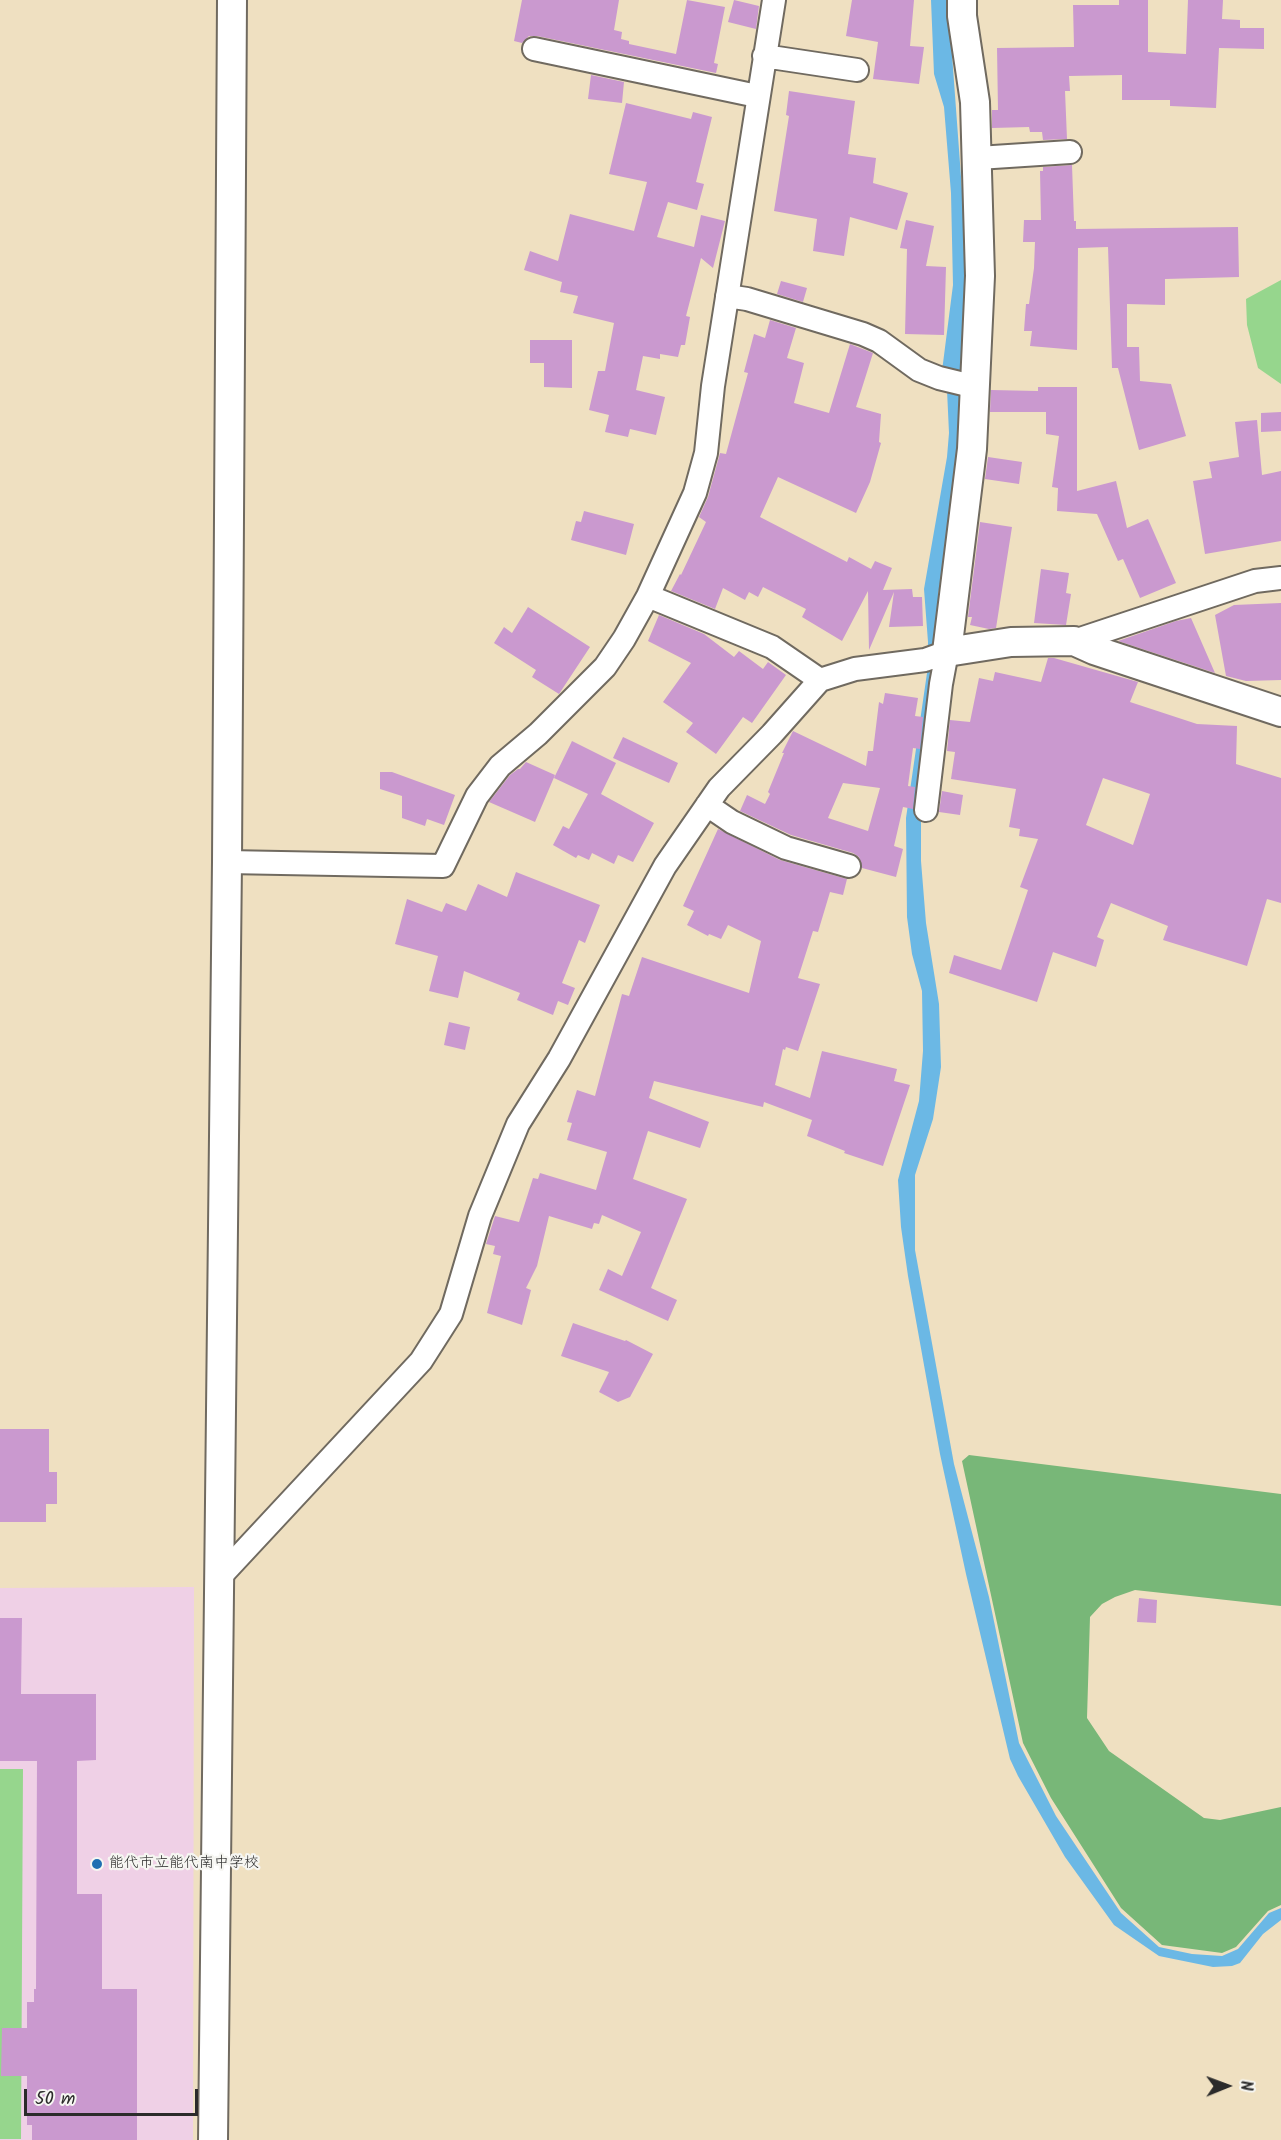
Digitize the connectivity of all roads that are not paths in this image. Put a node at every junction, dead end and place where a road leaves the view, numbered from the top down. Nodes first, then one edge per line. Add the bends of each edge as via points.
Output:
1 (232, 0) edge
2 (774, 0) edge
3 (962, 0) edge
4 (534, 49) dead end
5 (764, 56) junction
6 (857, 70) dead end
7 (758, 96) junction
8 (1070, 153) dead end
9 (978, 158) junction
10 (727, 296) junction
11 (976, 387) junction
12 (1281, 578) edge
13 (648, 596) junction
14 (1074, 640) junction
15 (936, 656) junction
16 (820, 680) junction
17 (1281, 712) edge
18 (707, 805) junction
19 (926, 810) dead end
20 (227, 862) junction
21 (849, 866) dead end
22 (218, 1579) junction
23 (213, 2140) edge

1 - 20 street
2 - 5 street
3 - 9 street
4 - 7 street
5 - 6 street
5 - 7 street
7 - 10 street
8 - 9 street
9 - 11 street via 980,276
10 - 11 street via 863,334 920,370
10 - 13 street via 706,453 695,493
11 - 15 street via 970,461
12 - 14 street via 1255,581
13 - 16 street via 772,647
13 - 20 street via 605,668 500,766 477,796 443,866
14 - 15 street via 1011,642
14 - 17 street
15 - 16 street via 855,669
15 - 19 street via 941,684
16 - 18 street
18 - 21 street via 786,848
18 - 22 street via 665,866 559,1059 518,1124 480,1216 451,1314 421,1361
20 - 22 street
22 - 23 street

